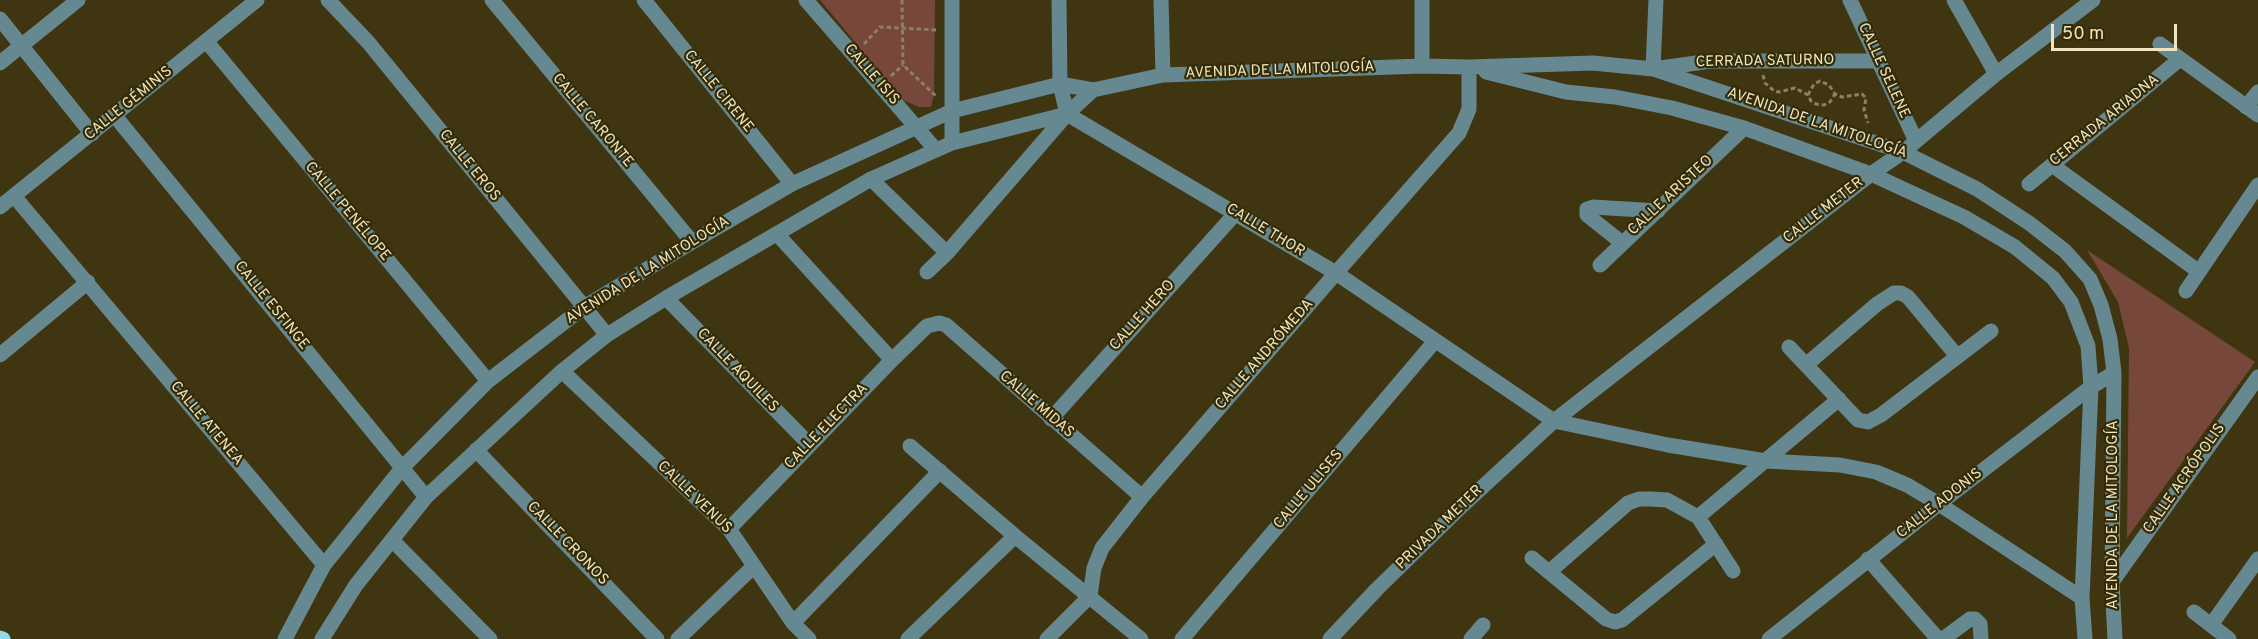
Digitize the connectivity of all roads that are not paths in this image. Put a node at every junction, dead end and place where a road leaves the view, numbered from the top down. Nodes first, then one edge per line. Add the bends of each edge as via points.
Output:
1 (78, 0) edge
2 (257, 0) edge
3 (328, 0) edge
4 (492, 0) edge
5 (644, 0) edge
6 (806, 0) edge
7 (952, 0) edge
8 (1059, 0) edge
9 (1161, 0) edge
10 (1422, 0) edge
11 (1656, 0) edge
12 (1851, 0) edge
13 (1954, 0) edge
14 (2093, 0) edge
15 (0, 19) edge
16 (207, 42) junction
17 (2160, 44) dead end
18 (20, 46) junction
19 (2181, 59) junction
20 (1878, 61) junction
21 (0, 63) edge
22 (1422, 66) junction
23 (1469, 67) junction
24 (1653, 69) junction
25 (1996, 74) junction
26 (1163, 75) junction
27 (1060, 84) junction
28 (1093, 90) junction
29 (2258, 92) edge
30 (952, 111) junction
31 (2252, 111) edge
32 (1067, 114) junction
33 (114, 116) junction
34 (917, 128) junction
35 (1744, 128) junction
36 (92, 134) junction
37 (1916, 141) junction
38 (952, 143) junction
39 (936, 150) junction
40 (1903, 152) junction
41 (2052, 165) junction
42 (1871, 174) junction
43 (871, 179) junction
44 (792, 184) junction
45 (2029, 184) dead end
46 (2258, 185) edge
47 (14, 196) junction
48 (0, 207) edge
49 (1658, 211) junction
50 (1235, 214) junction
51 (777, 234) junction
52 (692, 242) junction
53 (1621, 242) junction
54 (947, 253) junction
55 (1600, 264) dead end
56 (927, 272) dead end
57 (2198, 272) junction
58 (1336, 273) junction
59 (88, 282) junction
60 (2186, 291) dead end
61 (666, 298) junction
62 (584, 307) junction
63 (927, 326) joint
64 (1990, 331) dead end
65 (607, 335) junction
66 (1435, 341) junction
67 (1789, 347) dead end
68 (0, 355) edge
69 (1957, 356) junction
70 (892, 360) junction
71 (1807, 364) junction
72 (562, 372) junction
73 (2114, 373) junction
74 (2258, 377) edge
75 (488, 381) junction
76 (2091, 387) junction
77 (1839, 399) junction
78 (1051, 419) junction
79 (1554, 421) junction
80 (809, 444) junction
81 (910, 446) dead end
82 (476, 450) junction
83 (1766, 461) junction
84 (403, 467) junction
85 (940, 471) junction
86 (426, 497) junction
87 (1142, 498) junction
88 (1939, 504) junction
89 (1698, 517) junction
90 (729, 529) junction
91 (1015, 536) junction
92 (393, 540) junction
93 (1716, 544) junction
94 (1532, 558) dead end
95 (2258, 559) edge
96 (1868, 560) junction
97 (324, 565) junction
98 (754, 566) junction
99 (1549, 572) junction
100 (1733, 572) dead end
101 (2112, 582) junction
102 (1090, 596) junction
103 (2082, 598) junction
104 (2194, 612) dead end
105 (793, 622) junction
106 (1483, 625) dead end
107 (2211, 626) junction
108 (285, 639) edge
109 (322, 639) edge
110 (490, 639) edge
111 (657, 639) edge
112 (678, 639) edge
113 (810, 639) edge
114 (908, 639) edge
115 (1047, 639) edge
116 (1142, 639) edge
117 (1182, 639) edge
118 (1330, 639) edge
119 (1472, 639) edge
120 (1769, 639) edge
121 (1938, 639) edge
122 (1943, 639) edge
123 (1981, 639) edge
124 (2085, 639) edge
125 (2115, 639) edge
126 (2229, 639) edge

1 - 18 street
2 - 16 street, CALLE GÉMINIS
3 - 62 street, CALLE EROS via 375,51
4 - 52 street, CALLE CARONTE
5 - 44 street, CALLE CIRENE
6 - 34 street, CALLE ISIS
7 - 30 street
8 - 27 street
9 - 26 street
10 - 22 street
11 - 24 street
12 - 20 street, CALLE SELENE
13 - 25 street
14 - 25 street, CALLE METER
15 - 18 street
16 - 33 street, CALLE GÉMINIS
16 - 75 street, CALLE PENÉLOPE
17 - 19 street
18 - 21 street
18 - 36 street
19 - 31 street
19 - 41 street, CERRADA ARIADNA
20 - 24 street, CERRADA SATURNO via 1711,60
20 - 37 street, CALLE SELENE
22 - 23 street, AVENIDA DE LA MITOLOGÍA
22 - 26 street, AVENIDA DE LA MITOLOGÍA
23 - 24 street, AVENIDA DE LA MITOLOGÍA via 1593,63
23 - 35 street, AVENIDA DE LA MITOLOGÍA via 1566,92 1672,108
23 - 58 street, CALLE ANDRÓMEDA via 1469,109 1459,133
24 - 40 street, AVENIDA DE LA MITOLOGÍA
25 - 37 street, CALLE METER
26 - 28 street, AVENIDA DE LA MITOLOGÍA
27 - 28 street, AVENIDA DE LA MITOLOGÍA
27 - 30 street, AVENIDA DE LA MITOLOGÍA
27 - 32 street
28 - 32 street
29 - 31 street
30 - 34 street, AVENIDA DE LA MITOLOGÍA
30 - 38 street
32 - 38 street
32 - 50 street, CALLE THOR
32 - 54 street
33 - 36 street, CALLE GÉMINIS
33 - 84 street, CALLE ESFINGE
34 - 39 street, CALLE ISIS
34 - 44 street, AVENIDA DE LA MITOLOGÍA
35 - 42 street, AVENIDA DE LA MITOLOGÍA
35 - 49 street, CALLE ARISTEO
36 - 47 street, CALLE GÉMINIS
37 - 40 street, CALLE METER
38 - 39 street
39 - 43 street
40 - 42 street, CALLE METER
40 - 73 street, AVENIDA DE LA MITOLOGÍA via 1977,189 2066,251 2090,279 2101,304
41 - 45 street, CERRADA ARIADNA
41 - 57 street
42 - 76 street, AVENIDA DE LA MITOLOGÍA via 1964,217 2015,247 2053,278 2071,302 2088,346
42 - 79 street, CALLE METER
43 - 51 street
43 - 54 street
44 - 52 street, AVENIDA DE LA MITOLOGÍA
46 - 57 street
47 - 48 street, CALLE GÉMINIS
47 - 59 street, CALLE ATENEA
49 - 53 street, CALLE ARISTEO
49 - 53 street via 1587,209 1587,215
50 - 58 street, CALLE THOR
50 - 78 street, CALLE HERO
51 - 61 street
51 - 70 street
52 - 62 street, AVENIDA DE LA MITOLOGÍA
53 - 55 street, CALLE ARISTEO
54 - 56 street
57 - 60 street
58 - 66 street, CALLE THOR
58 - 87 street, CALLE ANDRÓMEDA
59 - 68 street
59 - 97 street, CALLE ATENEA
61 - 65 street
61 - 80 street, CALLE AQUILES
62 - 65 street, CALLE EROS
62 - 75 street, AVENIDA DE LA MITOLOGÍA
63 - 70 street, CALLE ELECTRA
63 - 78 street, CALLE MIDAS via 946,325
64 - 69 street
65 - 72 street
66 - 79 street, CALLE THOR
66 - 117 street, CALLE ULISES
67 - 71 street
69 - 71 street via 1908,297 1894,293
69 - 77 street via 1868,422 1858,420
70 - 80 street, CALLE ELECTRA
71 - 77 street
72 - 82 street
72 - 90 street, CALLE VENUS
73 - 76 street, CALLE ADONIS
73 - 101 street, AVENIDA DE LA MITOLOGÍA
74 - 101 street, CALLE ACRÓPOLIS
75 - 84 street, AVENIDA DE LA MITOLOGÍA
76 - 88 street, CALLE ADONIS
76 - 103 street, AVENIDA DE LA MITOLOGÍA
77 - 83 street
78 - 87 street, CALLE MIDAS
79 - 83 street
79 - 118 street, PRIVADA METER via 1463,505
80 - 90 street, CALLE ELECTRA
81 - 85 street
82 - 86 street
82 - 111 street, CALLE CRONOS
83 - 88 street via 1840,465 1876,472
83 - 89 street
84 - 86 street, CALLE ESFINGE
84 - 97 street, AVENIDA DE LA MITOLOGÍA
85 - 91 street
85 - 105 street
86 - 92 street
87 - 102 street, CALLE ANDRÓMEDA via 1102,548
88 - 96 street, CALLE ADONIS
88 - 103 street
89 - 93 street
89 - 99 street via 1667,500 1639,499 1628,503
90 - 98 street, CALLE VENUS
91 - 102 street
91 - 114 street
92 - 109 street via 356,585
92 - 110 street
93 - 99 street via 1615,622
93 - 100 street
94 - 99 street
95 - 107 street
96 - 120 street, CALLE ADONIS
96 - 121 street
97 - 108 street, AVENIDA DE LA MITOLOGÍA
98 - 105 street, CALLE VENUS
98 - 112 street
101 - 125 street, AVENIDA DE LA MITOLOGÍA
102 - 115 street
102 - 116 street
103 - 124 street, AVENIDA DE LA MITOLOGÍA
104 - 107 street
105 - 113 street, CALLE VENUS
106 - 119 street
107 - 126 street
122 - 123 street via 1975,619 1980,624

